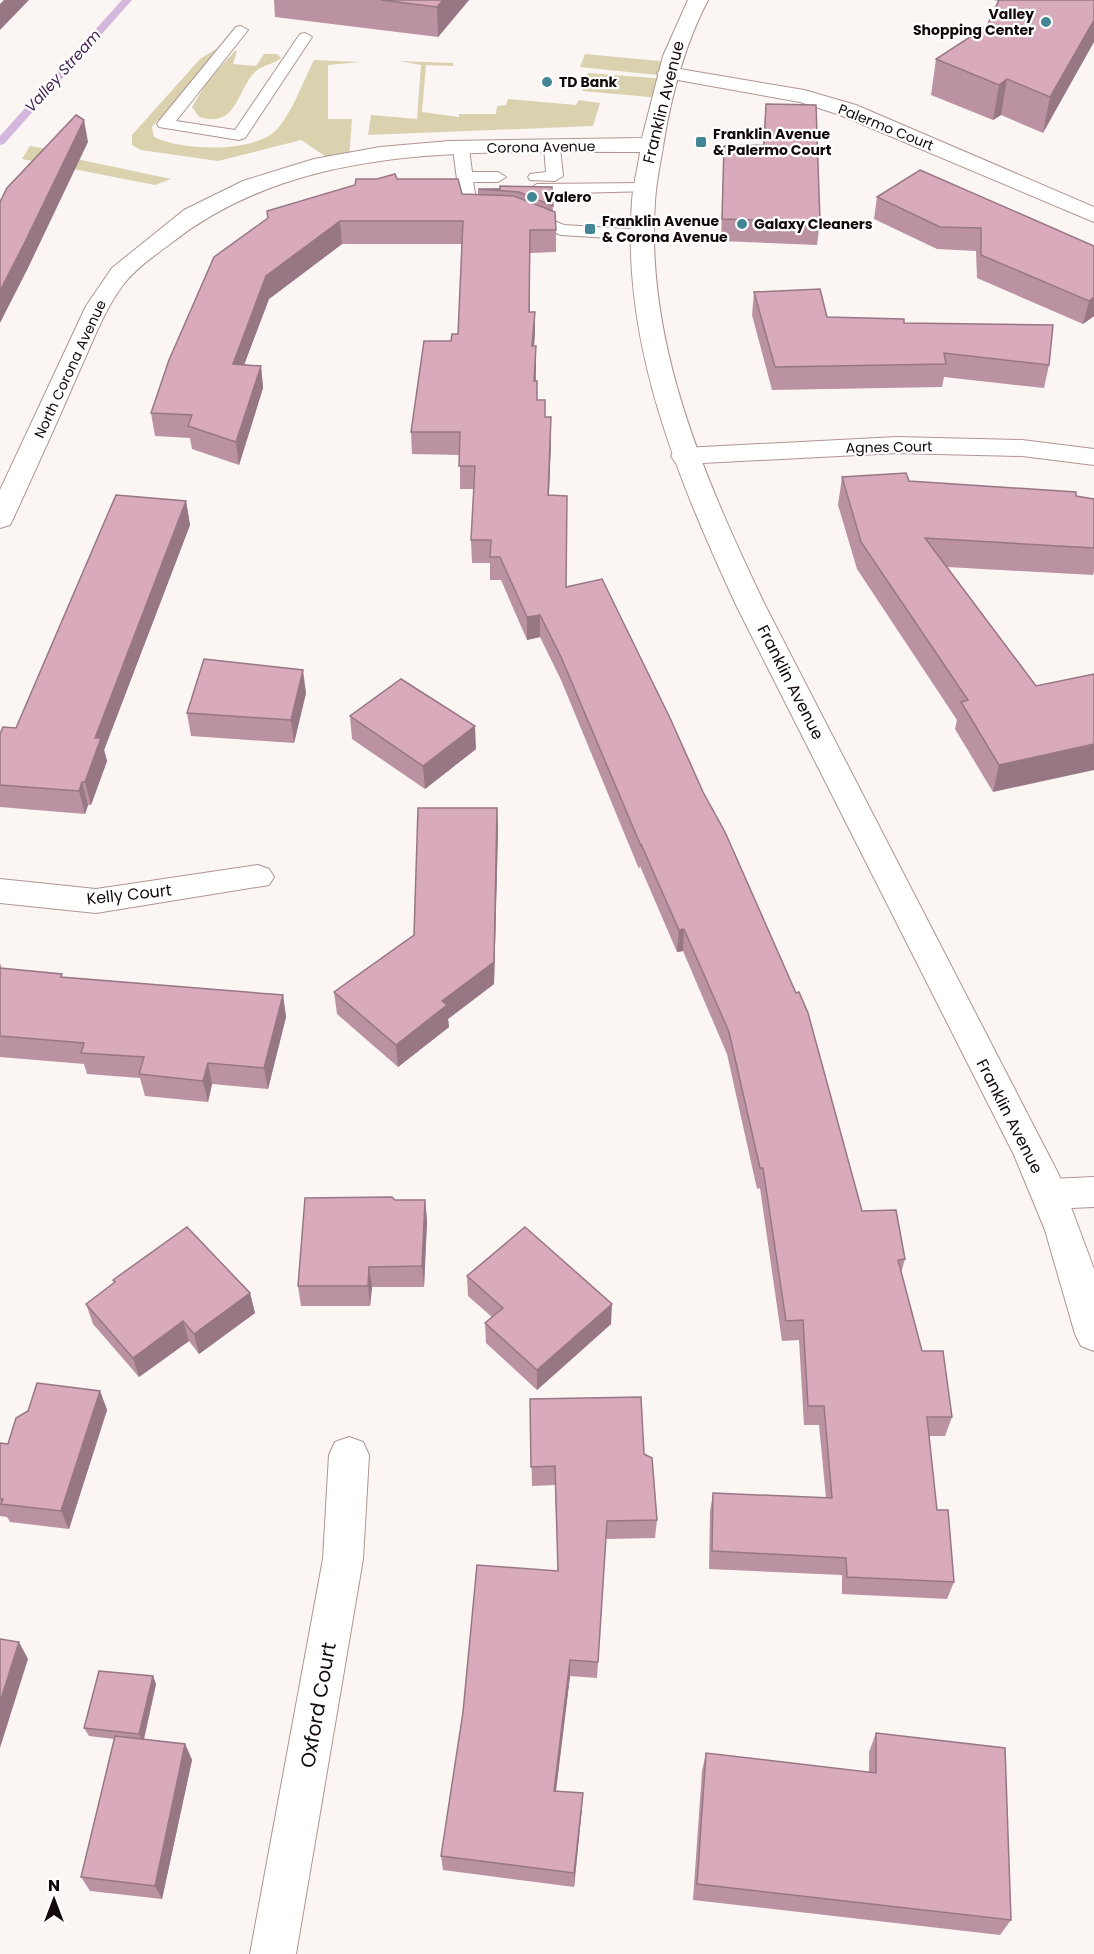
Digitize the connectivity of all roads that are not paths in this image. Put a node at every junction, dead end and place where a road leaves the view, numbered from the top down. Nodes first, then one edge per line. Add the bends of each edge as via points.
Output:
1 (698, 0) edge
2 (241, 30) dead end
3 (305, 37) dead end
4 (668, 73) junction
5 (650, 145) junction
6 (552, 147) junction
7 (461, 149) junction
8 (433, 150) joint
9 (498, 183) dead end
10 (536, 183) dead end
11 (556, 183) junction
12 (466, 184) junction
13 (644, 188) junction
14 (1094, 215) edge
15 (642, 235) junction
16 (684, 456) junction
17 (1094, 457) edge
18 (0, 519) edge
19 (258, 877) dead end
20 (0, 891) edge
21 (1094, 1192) edge
22 (1050, 1194) junction
23 (1094, 1334) edge
24 (349, 1455) dead end
25 (273, 1954) edge

1 - 4 main road, Franklin Avenue via 675,44
2 - 3 lane via 165,124 239,135
4 - 5 main road, Franklin Avenue
4 - 14 main road, Palermo Court via 804,96 848,110
5 - 6 main road, Corona Avenue
5 - 13 main road, Franklin Avenue
6 - 7 main road, Corona Avenue
6 - 11 lane
7 - 8 main road, Corona Avenue
7 - 12 lane
8 - 18 main road, North Corona Avenue via 337,161 285,172 201,208 162,234 111,284
9 - 12 lane
10 - 11 lane
11 - 13 lane via 574,194
12 - 15 lane via 469,210 518,211 561,230 569,225
13 - 15 main road, Franklin Avenue
15 - 16 main road, Franklin Avenue via 645,289 660,376
16 - 17 main road, Agnes Court via 897,445 1022,448
16 - 22 main road, Franklin Avenue via 732,568
19 - 20 main road, Kelly Court via 96,901
21 - 22 main road
22 - 23 main road, Franklin Avenue
24 - 25 main road, Oxford Court via 344,1559

